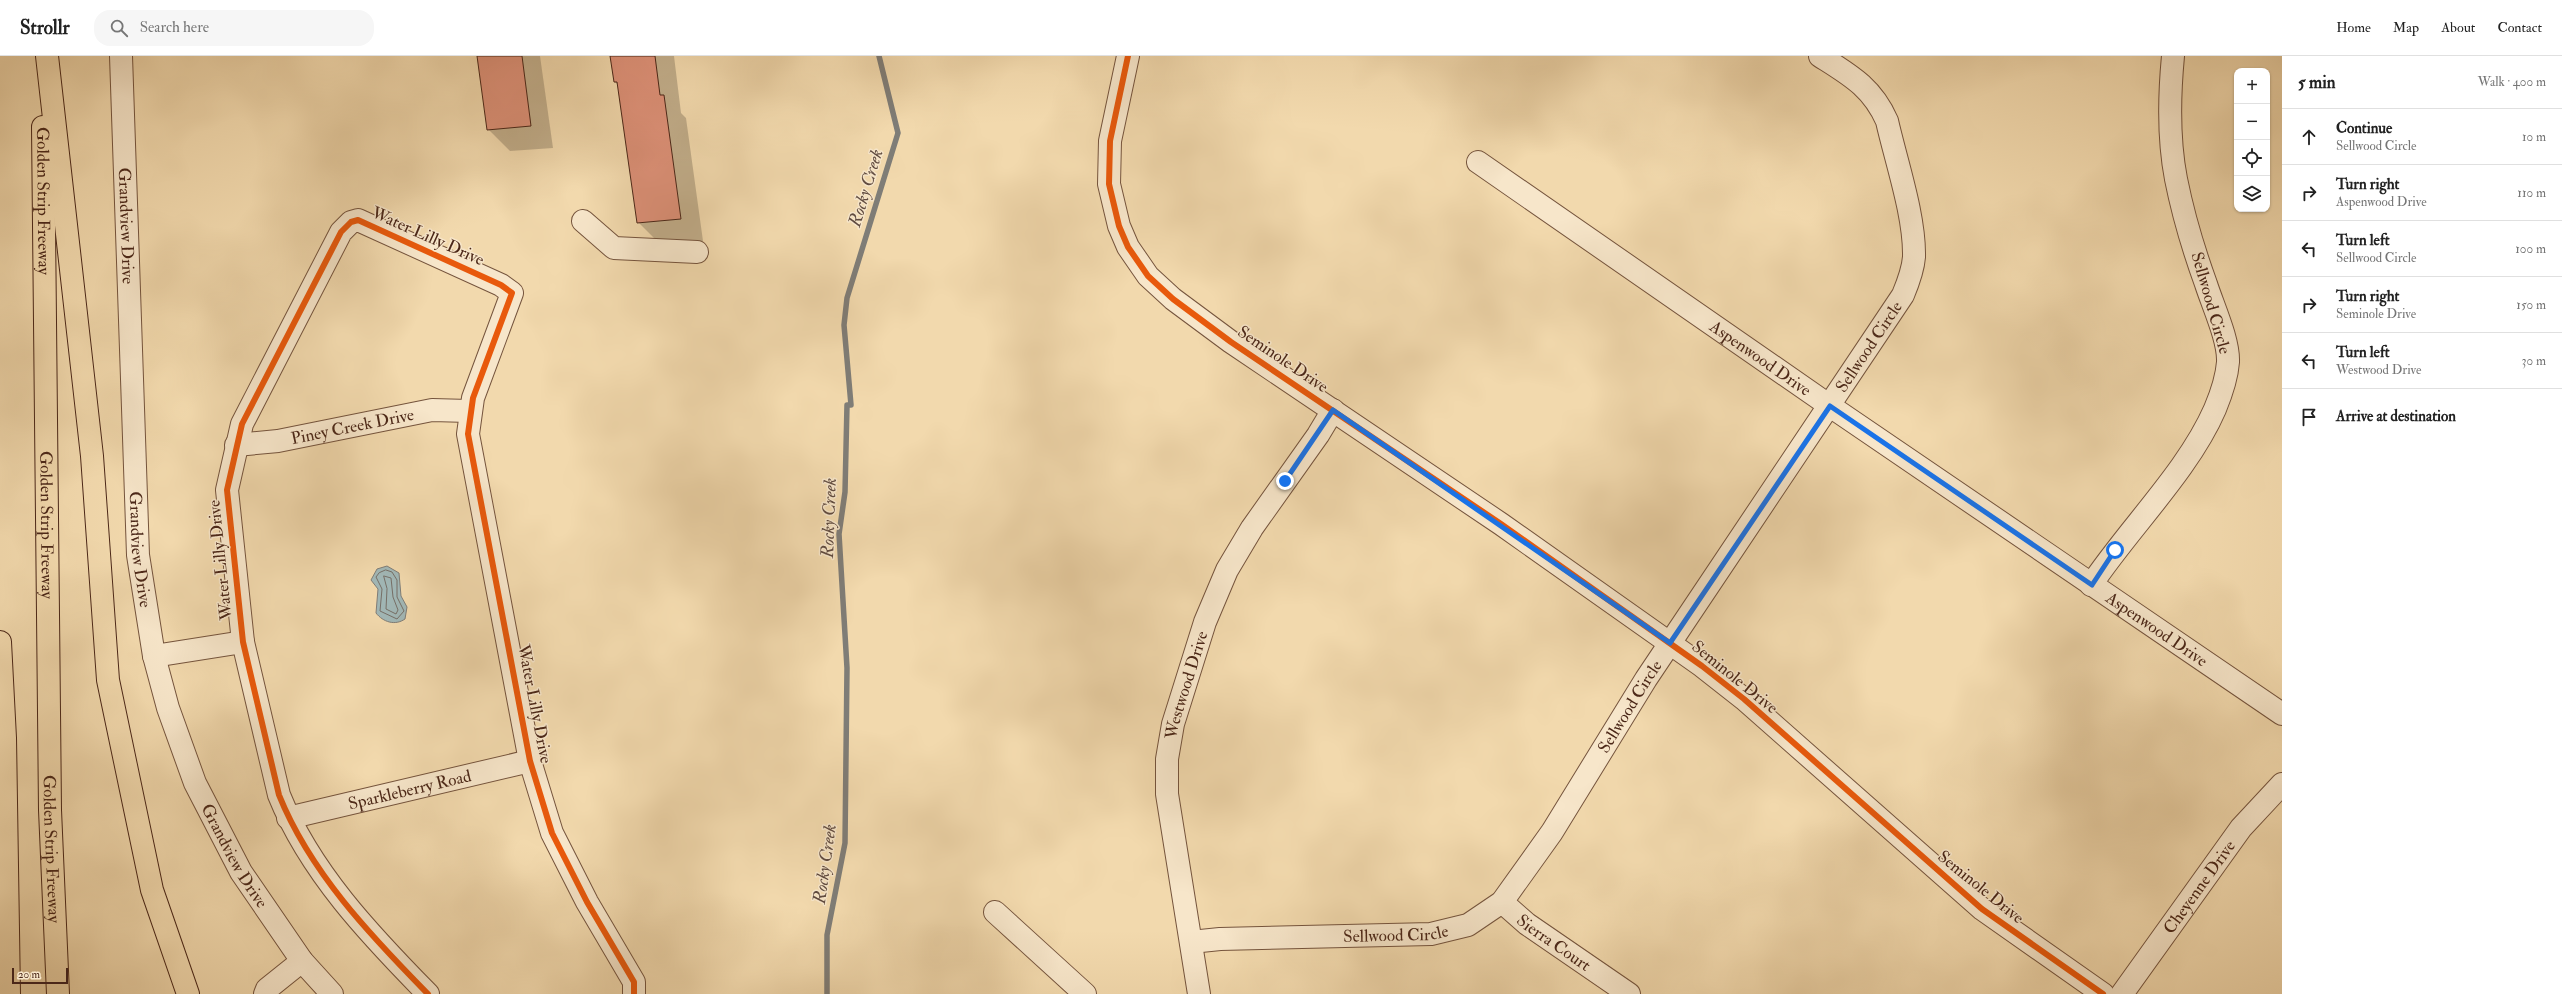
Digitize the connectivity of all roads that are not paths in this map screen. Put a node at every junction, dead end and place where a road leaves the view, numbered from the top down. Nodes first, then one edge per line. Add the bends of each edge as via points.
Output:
1 (42, 56) edge
2 (47, 56) edge
3 (121, 56) edge
4 (1128, 56) edge
5 (1820, 56) edge
6 (2174, 56) edge
7 (1478, 162) dead end
8 (583, 221) dead end
9 (697, 252) dead end
10 (1830, 406) junction
11 (1333, 410) junction
12 (469, 411) junction
13 (236, 445) junction
14 (2092, 585) junction
15 (0, 642) edge
16 (243, 642) junction
17 (1670, 643) junction
18 (154, 656) junction
19 (2282, 714) edge
20 (530, 761) junction
21 (2282, 784) edge
22 (288, 818) junction
23 (1502, 902) junction
24 (995, 912) dead end
25 (1191, 942) junction
26 (302, 961) junction
27 (9, 994) edge
28 (58, 994) edge
29 (188, 994) edge
30 (265, 994) edge
31 (332, 994) edge
32 (428, 994) edge
33 (634, 994) edge
34 (1085, 994) edge
35 (1199, 994) edge
36 (1628, 994) edge
37 (2103, 994) edge
38 (2122, 994) edge

1 - 28 highway, Golden Strip Freeway via 49,547 47,634 50,802
2 - 29 highway via 92,456 108,680 152,890
3 - 18 street, Grandview Drive via 138,555
4 - 11 street, Seminole Drive via 1110,141 1108,164 1113,207 1128,247 1140,267 1173,299
5 - 10 street, Sellwood Circle via 1856,78 1881,107 1887,120 1912,231 1914,256 1903,295
6 - 14 street, Sellwood Circle via 2169,123 2176,181 2205,284 2220,324 2228,362 2215,408 2193,448 2115,550
7 - 10 street, Aspenwood Drive
8 - 9 street via 614,248
10 - 14 street, Aspenwood Drive
10 - 17 street, Sellwood Circle
11 - 17 street, Seminole Drive
11 - 25 street, Westwood Drive via 1252,528 1227,570 1205,622 1174,724 1167,759 1167,794
12 - 13 street, Piney Creek Drive via 432,410 278,441
12 - 13 street, Water Lilly Drive via 512,293 501,285 358,220 351,222 341,232 242,424
12 - 20 street, Water Lilly Drive via 468,434
13 - 16 street, Water Lilly Drive via 227,490
14 - 19 street, Aspenwood Drive
15 - 27 highway via 5,738
16 - 18 street
16 - 22 street, Water Lilly Drive via 279,794
17 - 23 street, Sellwood Circle via 1552,832
17 - 37 street, Seminole Drive via 1744,699 1982,909
18 - 26 street, Grandview Drive via 168,708 195,783 241,872
20 - 22 street, Sparkleberry Road
20 - 33 street, Water Lilly Drive via 552,833 587,902 634,982
21 - 38 street, Cheyenne Drive via 2237,834
22 - 32 street, Water Lilly Drive via 315,862 366,931
23 - 25 street, Sellwood Circle via 1468,925 1431,934 1220,939
23 - 36 street, Sierra Court via 1527,924
24 - 34 street
25 - 35 street, Westwood Drive
26 - 30 street via 267,989
26 - 31 street, Grandview Drive

